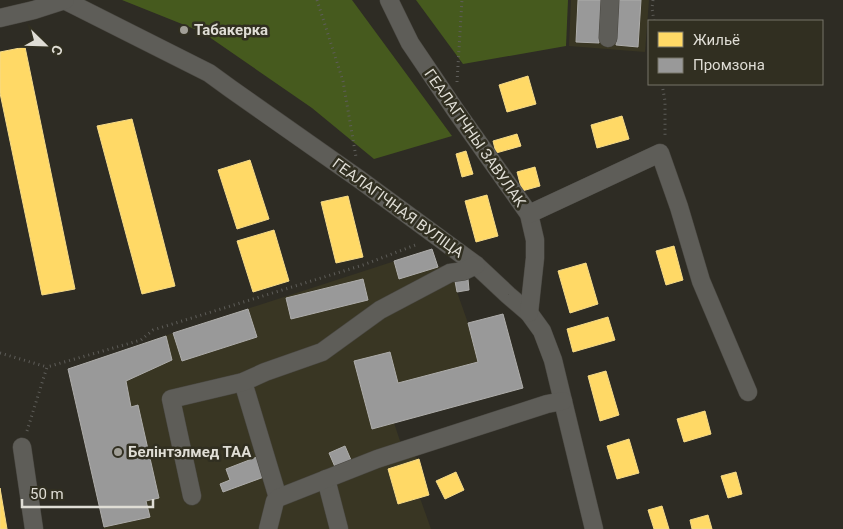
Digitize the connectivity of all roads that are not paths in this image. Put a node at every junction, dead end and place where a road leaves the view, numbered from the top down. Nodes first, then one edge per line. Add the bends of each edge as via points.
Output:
1 (64, 0) edge
2 (389, 0) edge
3 (610, 0) edge
4 (0, 18) edge
5 (608, 38) dead end
6 (529, 214) junction
7 (476, 265) junction
8 (529, 313) junction
9 (243, 382) junction
10 (748, 392) dead end
11 (563, 401) junction
12 (22, 447) road end
13 (326, 479) junction
14 (192, 496) dead end
15 (278, 498) junction
16 (34, 529) edge
17 (268, 529) edge
18 (339, 529) edge
19 (594, 529) edge

1 - 4 street
1 - 7 street, ГЕАЛАГІЧНАЯ ВУЛІЦА via 209,73
2 - 6 street, ГЕАЛАГІЧНЫ ЗАВУЛАК via 410,43
3 - 5 street
6 - 8 street, ГЕАЛАГІЧНЫ ЗАВУЛАК via 535,240
6 - 10 street via 660,153 701,280
7 - 8 street, ГЕАЛАГІЧНАЯ ВУЛІЦА
7 - 9 street via 450,274 380,310 322,352
8 - 11 street, ГЕАЛАГІЧНАЯ ВУЛІЦА via 542,332 553,360
9 - 14 street via 171,399
9 - 15 street
11 - 13 street via 403,450
11 - 19 street, ГЕАЛАГІЧНАЯ ВУЛІЦА
12 - 16 street
13 - 15 street
13 - 18 street
15 - 17 street

